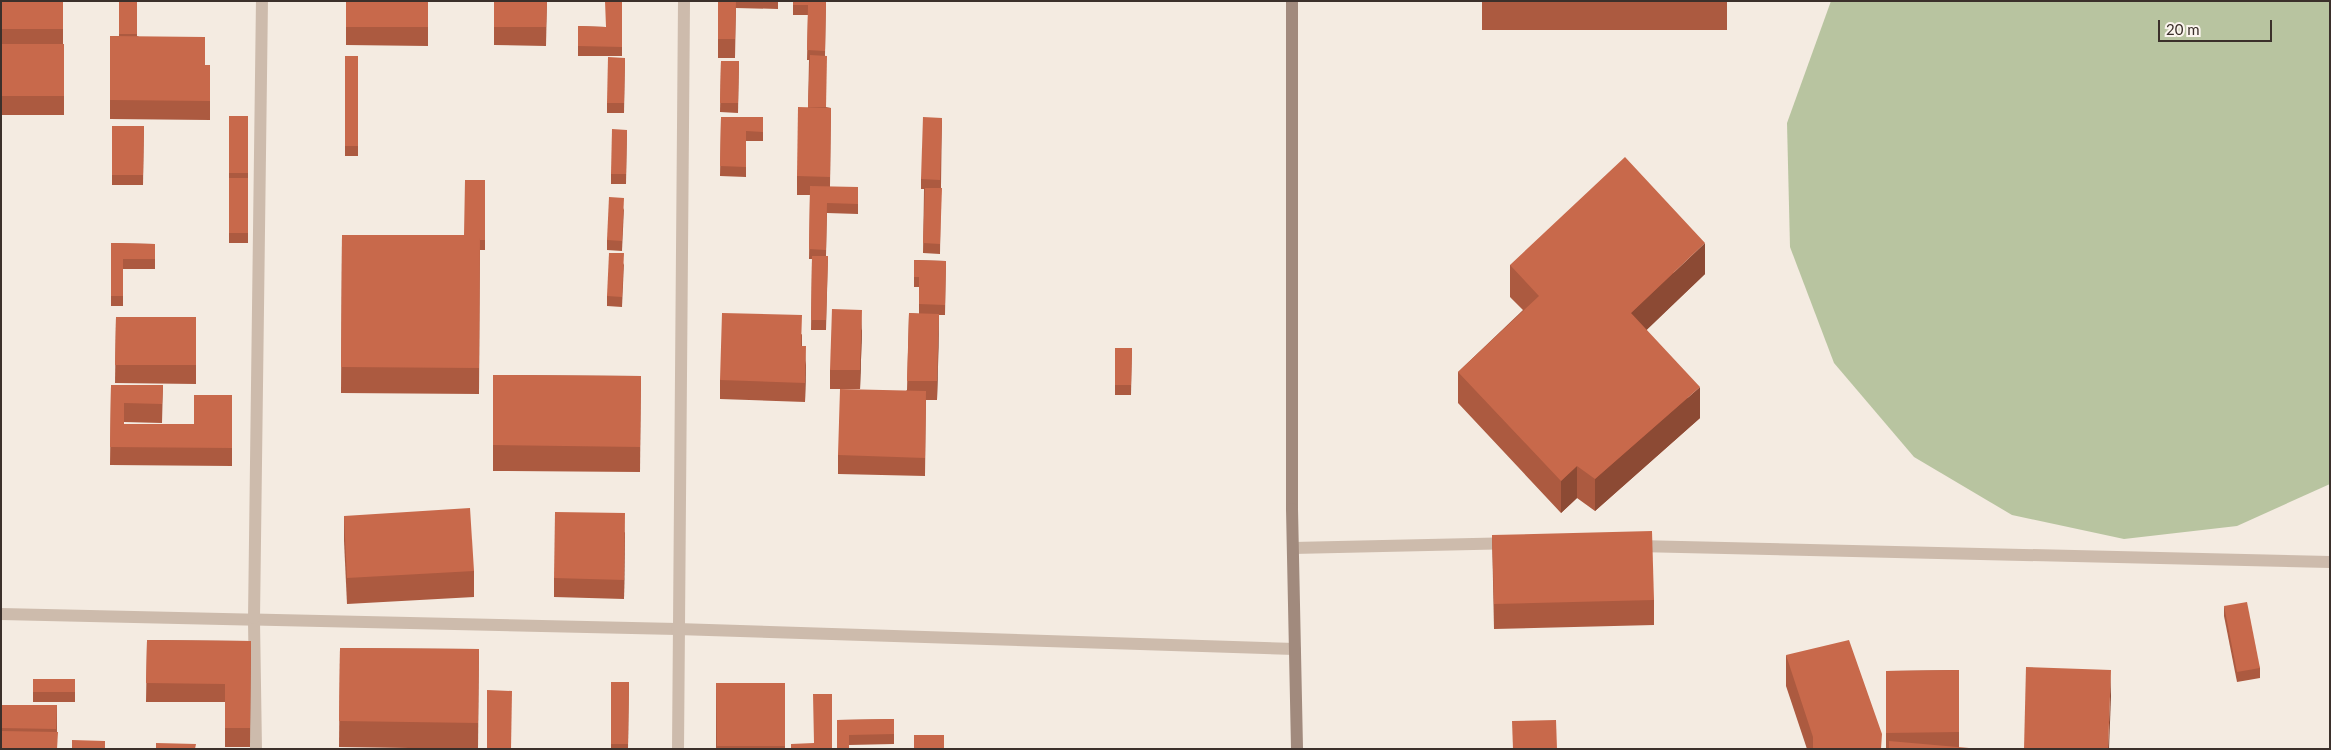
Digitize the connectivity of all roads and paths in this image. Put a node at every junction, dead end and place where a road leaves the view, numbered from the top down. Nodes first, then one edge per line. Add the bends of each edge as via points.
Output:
1 (262, 1) edge
2 (684, 1) edge
3 (1292, 1) edge
4 (1520, 543) edge
5 (1620, 545) edge
6 (1293, 548) junction
7 (2330, 562) edge
8 (1, 614) edge
9 (254, 618) junction
10 (677, 629) junction
11 (1295, 649) junction
12 (256, 749) edge
13 (678, 749) edge
14 (1297, 749) edge

1 - 9 street
2 - 10 street
3 - 6 main road
4 - 6 street
5 - 7 street
6 - 11 main road
8 - 9 street
9 - 10 street
9 - 12 street
10 - 11 street
10 - 13 street
11 - 14 main road

